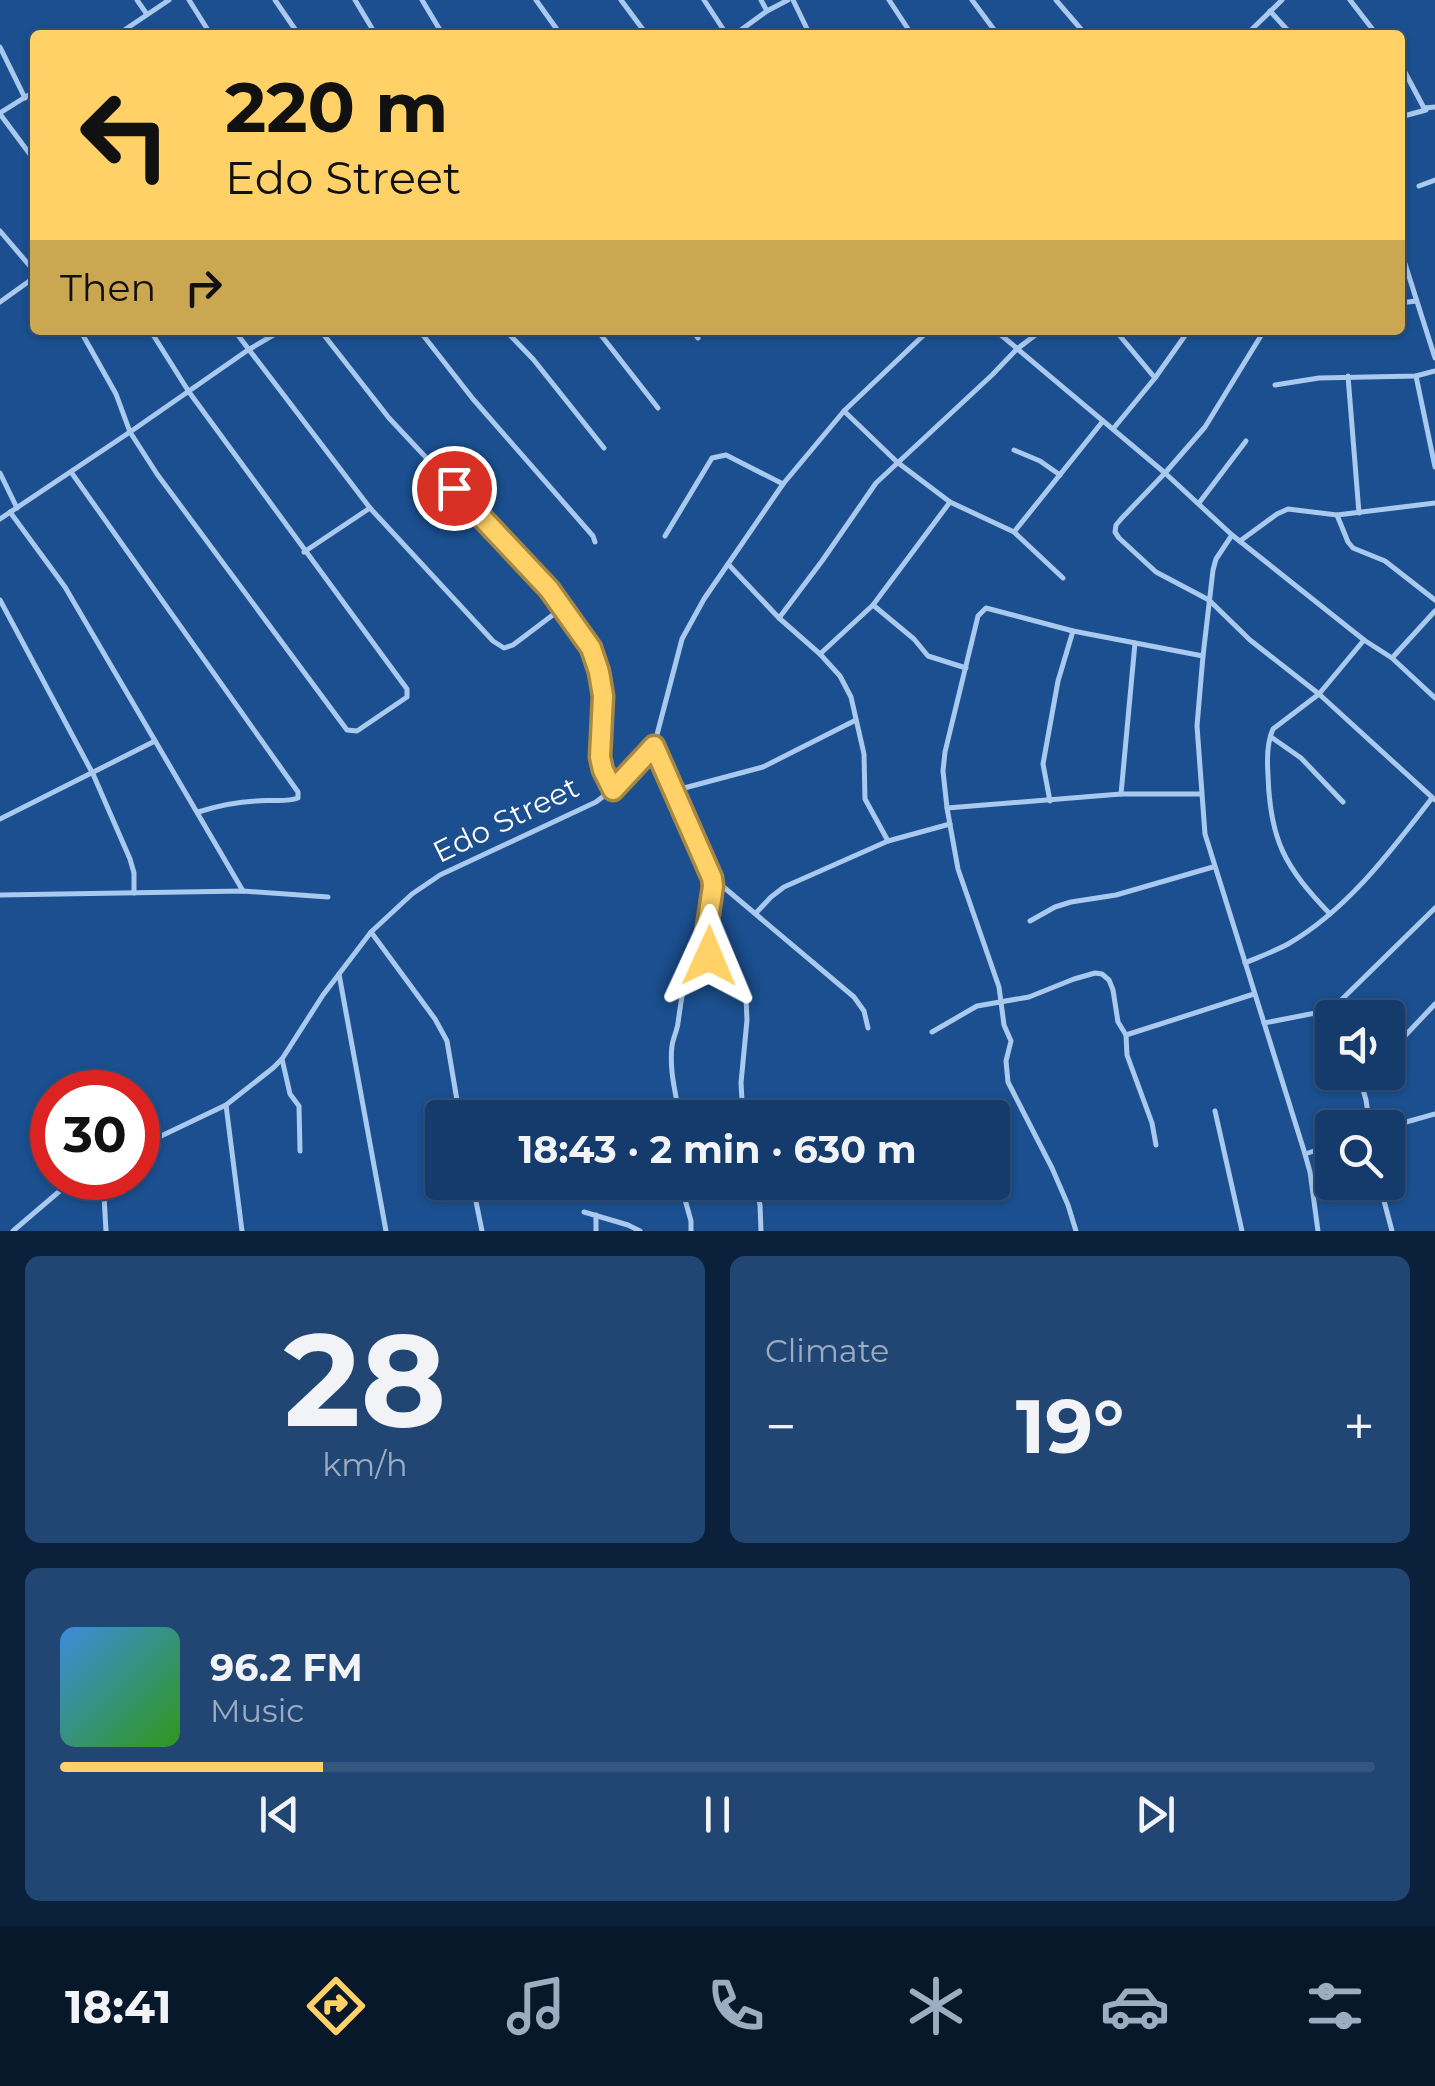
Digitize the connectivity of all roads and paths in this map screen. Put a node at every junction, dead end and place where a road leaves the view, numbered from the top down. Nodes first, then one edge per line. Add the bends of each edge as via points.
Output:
1 (138, 0) edge
2 (169, 0) edge
3 (189, 0) edge
4 (275, 0) edge
5 (354, 0) edge
6 (422, 0) edge
7 (536, 0) edge
8 (621, 0) edge
9 (704, 0) edge
10 (761, 0) edge
11 (791, 0) edge
12 (888, 0) edge
13 (972, 0) edge
14 (1056, 0) edge
15 (1282, 0) edge
16 (1350, 0) edge
17 (1270, 11) junction
18 (767, 12) junction
19 (146, 14) junction
20 (129, 30) edge
21 (208, 30) edge
22 (296, 30) edge
23 (373, 30) edge
24 (440, 30) edge
25 (557, 30) edge
26 (642, 30) edge
27 (726, 30) edge
28 (738, 30) edge
29 (807, 30) edge
30 (909, 30) edge
31 (994, 30) edge
32 (1082, 30) edge
33 (1251, 30) edge
34 (1287, 30) edge
35 (1373, 30) edge
36 (0, 47) edge
37 (1405, 73) edge
38 (30, 94) edge
39 (24, 98) junction
40 (1432, 108) edge
41 (0, 114) edge
42 (1405, 116) edge
43 (30, 154) edge
44 (1435, 180) edge
45 (1419, 186) dead end
46 (0, 230) edge
47 (1405, 265) edge
48 (30, 269) edge
49 (30, 279) edge
50 (1416, 301) junction
51 (0, 302) edge
52 (1405, 302) edge
53 (83, 335) edge
54 (153, 335) edge
55 (238, 335) edge
56 (274, 335) edge
57 (324, 335) edge
58 (423, 335) edge
59 (510, 335) edge
60 (601, 335) edge
61 (696, 335) edge
62 (924, 335) edge
63 (1002, 335) edge
64 (1035, 335) edge
65 (1119, 335) edge
66 (1185, 335) edge
67 (1261, 335) edge
68 (698, 338) dead end
69 (1017, 349) junction
70 (248, 350) junction
71 (1435, 358) edge
72 (1435, 372) edge
73 (1348, 376) junction
74 (1416, 376) junction
75 (1155, 378) junction
76 (1276, 385) dead end
77 (189, 392) junction
78 (658, 408) dead end
79 (844, 411) junction
80 (1103, 421) junction
81 (1113, 429) junction
82 (130, 432) junction
83 (1246, 442) dead end
84 (604, 448) dead end
85 (1014, 450) dead end
86 (897, 462) junction
87 (1435, 467) edge
88 (71, 472) junction
89 (0, 473) edge
90 (1165, 473) junction
91 (1060, 475) junction
92 (783, 484) junction
93 (950, 502) junction
94 (1435, 503) edge
95 (1198, 504) junction
96 (17, 508) junction
97 (370, 508) junction
98 (10, 512) junction
99 (1359, 512) junction
100 (1337, 515) junction
101 (0, 519) edge
102 (1014, 532) junction
103 (1232, 535) junction
104 (665, 536) dead end
105 (595, 542) dead end
106 (1240, 542) junction
107 (304, 552) junction
108 (728, 564) junction
109 (1063, 578) dead end
110 (0, 600) edge
111 (1210, 600) junction
112 (1435, 600) edge
113 (872, 605) junction
114 (562, 608) junction
115 (1435, 611) edge
116 (779, 618) junction
117 (1073, 631) junction
118 (1364, 640) junction
119 (1135, 643) junction
120 (820, 654) junction
121 (1203, 656) junction
122 (1392, 658) junction
123 (966, 668) junction
124 (1319, 694) junction
125 (1435, 698) edge
126 (856, 720) junction
127 (1270, 736) junction
128 (155, 741) junction
129 (654, 746) junction
130 (93, 774) junction
131 (613, 790) junction
132 (673, 790) junction
133 (1121, 794) junction
134 (1200, 794) junction
135 (1434, 799) edge
136 (1050, 801) junction
137 (1342, 802) dead end
138 (947, 808) junction
139 (198, 812) junction
140 (0, 820) edge
141 (950, 824) junction
142 (888, 841) junction
143 (1214, 867) junction
144 (712, 878) junction
145 (244, 891) junction
146 (134, 893) junction
147 (0, 895) edge
148 (328, 897) dead end
149 (1435, 908) edge
150 (756, 913) junction
151 (1330, 914) junction
152 (1030, 921) dead end
153 (371, 932) junction
154 (705, 951) junction
155 (1245, 963) junction
156 (339, 974) junction
157 (1254, 994) junction
158 (1002, 1000) junction
159 (1341, 1000) edge
160 (1435, 1004) edge
161 (1315, 1013) edge
162 (1264, 1024) junction
163 (868, 1028) dead end
164 (932, 1032) dead end
165 (1126, 1035) junction
166 (1405, 1036) edge
167 (282, 1059) junction
168 (457, 1100) edge
169 (676, 1100) edge
170 (741, 1100) edge
171 (226, 1105) junction
172 (1216, 1111) dead end
173 (1435, 1114) edge
174 (1405, 1122) edge
175 (160, 1136) edge
176 (1156, 1145) dead end
177 (300, 1151) dead end
178 (1315, 1151) edge
179 (1305, 1154) junction
180 (49, 1200) edge
181 (105, 1200) edge
182 (476, 1200) edge
183 (684, 1200) edge
184 (759, 1200) edge
185 (1384, 1200) edge
186 (584, 1212) dead end
187 (596, 1216) junction
188 (13, 1231) edge
189 (106, 1231) edge
190 (242, 1231) edge
191 (386, 1231) edge
192 (482, 1231) edge
193 (596, 1231) edge
194 (640, 1231) edge
195 (691, 1231) edge
196 (761, 1231) edge
197 (1076, 1231) edge
198 (1242, 1231) edge
199 (1318, 1231) edge
200 (1392, 1231) edge

1 - 19 street
2 - 19 street
3 - 21 street
4 - 22 street
5 - 23 street
6 - 24 street
7 - 25 street
8 - 26 street
9 - 27 street
10 - 18 street
11 - 18 street
11 - 29 street
12 - 30 street
13 - 31 street
14 - 32 street
15 - 17 street
16 - 35 street
17 - 33 street
17 - 34 street
18 - 28 street
19 - 20 street
36 - 39 street
37 - 40 street via 1420,103
38 - 39 street
39 - 41 street
40 - 42 street
41 - 43 street
44 - 45 street
46 - 48 street
47 - 50 street
49 - 51 street
50 - 52 street
50 - 71 street
53 - 82 street
54 - 77 street
55 - 70 street
56 - 70 street
57 - 114 street via 389,418
58 - 105 street
59 - 84 street
60 - 78 street
61 - 68 street
62 - 79 street, Edo Street
63 - 69 street
64 - 69 street
65 - 75 street
66 - 75 street
67 - 90 street via 1205,427
69 - 80 street
69 - 86 street
70 - 77 street
70 - 97 street
72 - 74 street
73 - 74 street
73 - 76 street
73 - 99 street
74 - 87 street
75 - 81 street
77 - 82 street
77 - 107 street
79 - 86 street
79 - 92 street, Edo Street
80 - 81 street
80 - 91 street
81 - 90 street
82 - 88 street
82 - 107 street via 298,667 346,730 357,732 408,693
83 - 95 street
85 - 91 street
86 - 93 street
86 - 116 street
88 - 96 street
88 - 139 street via 298,792 293,801 229,803
89 - 96 street
90 - 95 street
90 - 111 street via 1115,532 1156,572
91 - 102 street
92 - 104 street via 718,455
92 - 108 street, Edo Street
93 - 102 street
93 - 113 street
94 - 99 street
95 - 103 street
96 - 98 street
97 - 107 street
97 - 114 street via 498,646 513,645
98 - 101 street
98 - 128 street via 65,587
99 - 100 street
100 - 106 street via 1288,510
100 - 112 street via 1353,548 1385,560
102 - 109 street
103 - 106 street
103 - 111 street via 1216,559
106 - 118 street
108 - 116 street
108 - 129 street, Edo Street via 684,633
110 - 130 street
111 - 121 street
111 - 124 street
113 - 120 street
113 - 123 street via 928,656
114 - 131 street via 591,648 599,672 600,757
115 - 122 street
116 - 120 street
117 - 119 street
117 - 123 street via 986,608 978,616
117 - 136 street via 1043,764
118 - 122 street
118 - 124 street
119 - 121 street
119 - 133 street
120 - 126 street via 840,676
121 - 134 street
122 - 125 street
123 - 138 street via 945,752
124 - 127 street
124 - 135 street
126 - 132 street via 763,767
126 - 142 street via 865,799
127 - 137 street
127 - 151 street via 1273,829 1303,886
128 - 130 street
128 - 139 street
129 - 131 street, Edo Street
129 - 132 street
130 - 140 street
130 - 146 street via 130,860
131 - 153 street, Edo Street via 440,875
132 - 144 street
133 - 134 street
133 - 136 street
134 - 143 street
135 - 151 street
136 - 138 street
138 - 141 street
139 - 145 street
141 - 142 street
141 - 158 street via 958,870
142 - 150 street via 784,887
143 - 152 street via 1071,902
143 - 155 street
144 - 150 street
144 - 154 street
145 - 146 street
145 - 148 street
146 - 147 street
149 - 159 street
150 - 163 street via 854,997
151 - 155 street via 1288,944
153 - 156 street, Edo Street
153 - 168 street via 447,1041
154 - 169 street via 681,991 673,1042
154 - 170 street via 746,998
155 - 157 street
156 - 167 street, Edo Street
156 - 191 street
157 - 162 street
157 - 165 street
158 - 164 street via 970,1009
158 - 165 street via 1102,974
158 - 197 street via 1008,1082
160 - 166 street
161 - 162 street
162 - 179 street
165 - 176 street
167 - 171 street, Edo Street
167 - 177 street via 299,1106
171 - 175 street, Edo Street
171 - 190 street
172 - 198 street
173 - 174 street
178 - 179 street
179 - 199 street
180 - 188 street
181 - 189 street
182 - 192 street
183 - 195 street
184 - 196 street
185 - 200 street
186 - 187 street
187 - 193 street
187 - 194 street

